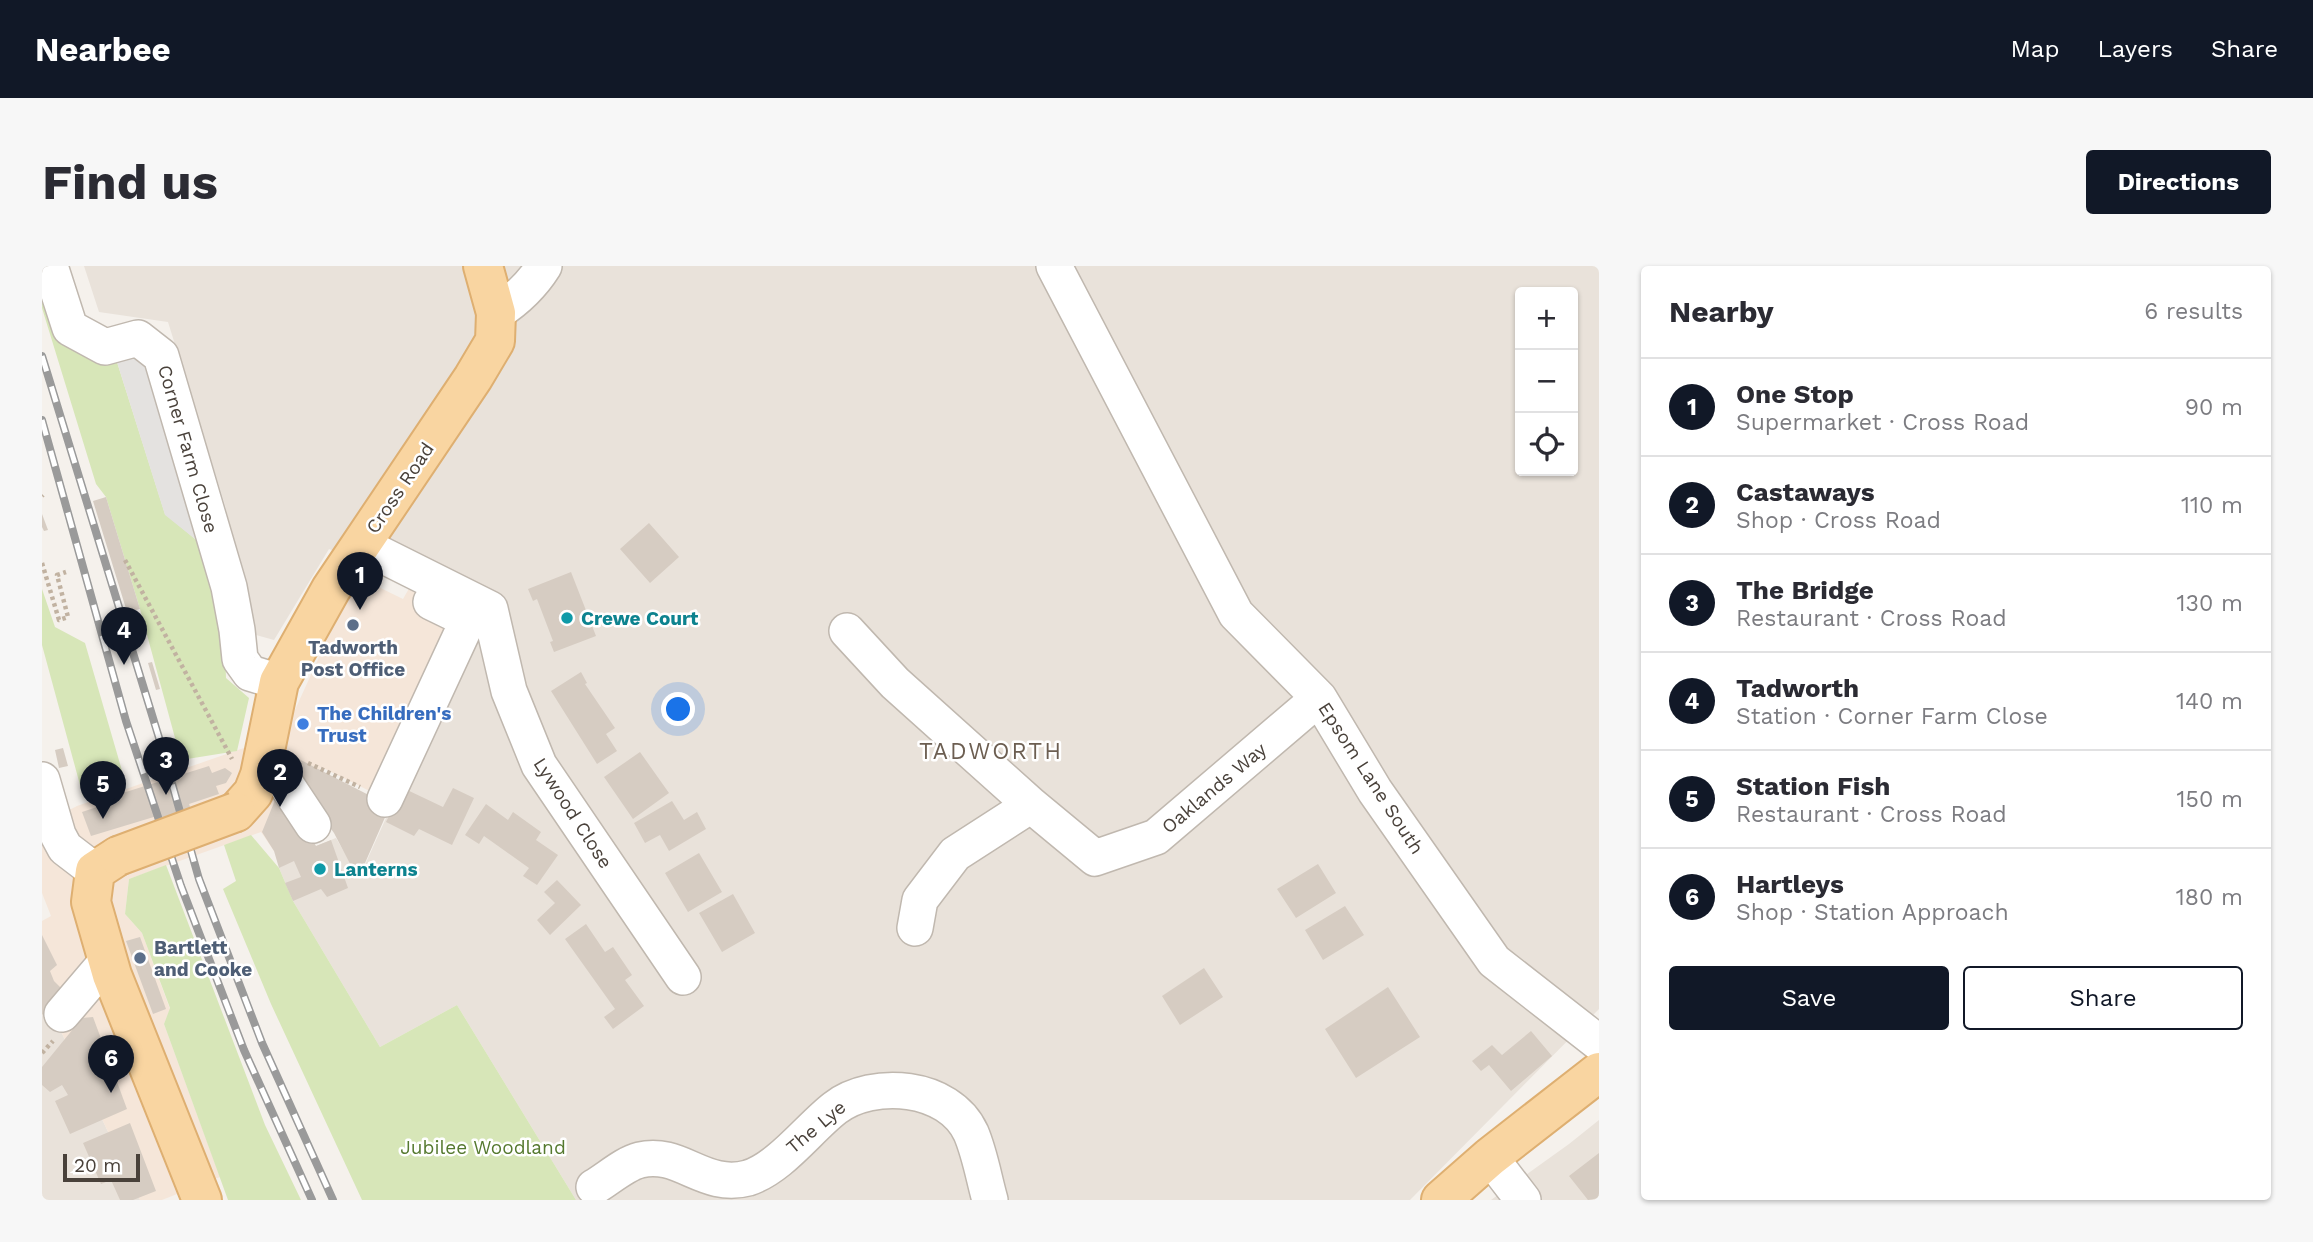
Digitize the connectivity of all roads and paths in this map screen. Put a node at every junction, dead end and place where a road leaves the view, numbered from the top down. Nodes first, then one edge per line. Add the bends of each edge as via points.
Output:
1 (50, 266) edge
2 (484, 266) edge
3 (544, 266) edge
4 (1054, 266) edge
5 (496, 313) junction
6 (355, 555) junction
7 (125, 560) dead end
8 (42, 563) edge
9 (66, 572) dead end
10 (847, 631) dead end
11 (279, 682) junction
12 (1320, 698) junction
13 (262, 763) junction
14 (42, 780) edge
15 (385, 799) dead end
16 (1031, 805) junction
17 (313, 825) dead end
18 (106, 863) junction
19 (915, 928) dead end
20 (108, 960) junction
21 (683, 977) dead end
22 (62, 1014) dead end
23 (1599, 1043) edge
24 (1599, 1072) edge
25 (1490, 1157) junction
26 (594, 1188) dead end
27 (202, 1200) edge
28 (990, 1200) edge
29 (1441, 1200) edge
30 (1523, 1200) edge

1 - 11 street, Corner Farm Close via 70,328 105,347 138,338 161,356 229,587 240,659 250,673
2 - 5 main road
3 - 5 street via 520,295
4 - 12 street, Epsom Lane South via 1236,614
5 - 6 main road, Cross Road via 495,341
6 - 11 main road, Cross Road
6 - 15 street via 468,620
6 - 21 street, Lywood Close via 491,609 509,691 539,765
7 - 13 path via 230,758
8 - 9 path via 59,620 68,617 57,575
10 - 16 street, Oaklands Way via 895,682
11 - 13 main road, Cross Road
12 - 16 street, Oaklands Way via 1156,837 1095,858
12 - 23 street, Epsom Lane South via 1375,791 1494,961
13 - 17 street
13 - 18 main road, Cross Road, bridge via 253,793 236,813
14 - 18 street via 65,848
16 - 19 street via 955,855 920,900
18 - 20 main road via 91,902
20 - 22 street
20 - 27 main road
24 - 25 main road
25 - 29 main road
25 - 30 street
26 - 28 street, The Lye via 637,1161 651,1158 665,1159 711,1179 749,1178 771,1165 837,1107 876,1090 923,1095 960,1117 971,1132

